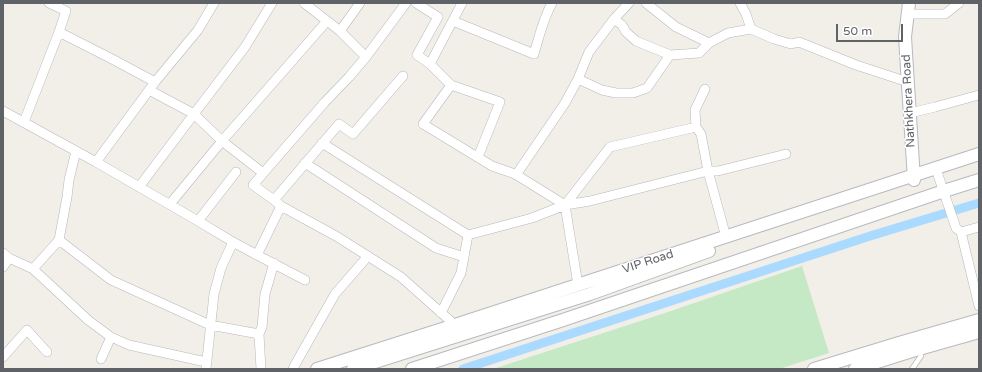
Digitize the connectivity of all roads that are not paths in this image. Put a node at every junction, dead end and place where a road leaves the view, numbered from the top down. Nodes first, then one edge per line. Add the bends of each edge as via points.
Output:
1 (49, 3) edge
2 (70, 3) edge
3 (214, 3) edge
4 (272, 3) edge
5 (304, 3) edge
6 (360, 3) edge
7 (406, 3) edge
8 (416, 3) edge
9 (462, 3) edge
10 (552, 3) edge
11 (629, 3) edge
12 (646, 3) edge
13 (740, 3) edge
14 (959, 3) edge
15 (909, 9) edge
16 (66, 11) junction
17 (614, 19) junction
18 (327, 21) junction
19 (453, 21) junction
20 (751, 29) junction
21 (340, 31) junction
22 (59, 32) junction
23 (709, 43) junction
24 (670, 55) junction
25 (366, 57) junction
26 (430, 64) junction
27 (403, 76) dead end
28 (578, 79) junction
29 (155, 82) junction
30 (908, 82) junction
31 (451, 85) junction
32 (705, 89) dead end
33 (149, 90) junction
34 (979, 95) edge
35 (3, 111) edge
36 (910, 113) junction
37 (194, 114) junction
38 (24, 122) junction
39 (696, 127) junction
40 (222, 141) junction
41 (322, 143) junction
42 (76, 151) junction
43 (786, 154) dead end
44 (979, 154) edge
45 (478, 157) junction
46 (979, 159) edge
47 (96, 162) junction
48 (305, 163) junction
49 (236, 172) dead end
50 (708, 172) junction
51 (937, 172) junction
52 (263, 173) junction
53 (516, 176) junction
54 (913, 178) junction
55 (979, 180) edge
56 (139, 187) junction
57 (944, 191) junction
58 (278, 203) junction
59 (170, 204) junction
60 (564, 205) junction
61 (198, 221) junction
62 (979, 228) edge
63 (958, 230) junction
64 (468, 235) junction
65 (726, 237) junction
66 (59, 240) junction
67 (233, 242) junction
68 (257, 254) junction
69 (6, 256) edge
70 (368, 256) junction
71 (464, 258) junction
72 (274, 263) junction
73 (3, 267) edge
74 (33, 269) junction
75 (305, 280) dead end
76 (578, 285) junction
77 (979, 306) edge
78 (441, 313) junction
79 (979, 320) edge
80 (210, 325) junction
81 (455, 325) junction
82 (979, 332) edge
83 (259, 334) junction
84 (111, 337) junction
85 (920, 349) junction
86 (47, 352) dead end
87 (3, 357) edge
88 (101, 359) dead end
89 (206, 365) edge
90 (261, 369) edge
91 (293, 369) edge
92 (317, 369) edge
93 (353, 369) edge
94 (412, 369) edge
95 (814, 369) edge
96 (855, 369) edge
97 (912, 369) edge

1 - 16 street
2 - 16 street
3 - 29 street via 198,30
4 - 37 street via 245,47
5 - 18 street
6 - 21 street
7 - 25 street
8 - 26 street via 438,17 417,55
9 - 19 street
10 - 19 street via 541,27 534,54
11 - 17 street
12 - 23 street via 676,27
13 - 20 street
14 - 15 street via 945,14
15 - 30 main road, Nathkhera Road via 906,37
16 - 22 street
17 - 24 street via 636,41
17 - 28 street via 589,52
18 - 21 street
18 - 40 street
19 - 26 street
20 - 23 street via 728,33
20 - 30 street via 791,44 800,42 856,65
21 - 25 street
22 - 29 street
22 - 38 street
23 - 24 street via 699,53
24 - 28 street via 647,88 633,93 602,90
25 - 52 street
26 - 31 street
27 - 41 street via 353,134 339,124
28 - 53 street
29 - 33 street
30 - 36 main road, Nathkhera Road
31 - 45 street via 500,102
31 - 45 street via 423,124
32 - 39 street via 695,110
33 - 37 street
33 - 47 street
34 - 36 street
35 - 38 street
36 - 54 main road, Nathkhera Road
37 - 40 street
37 - 56 street
38 - 42 street
39 - 50 street via 701,134
39 - 60 street via 610,147
40 - 52 street
40 - 59 street
41 - 48 street
41 - 64 street
42 - 47 street
42 - 66 street
43 - 50 street
44 - 54 main road, VIP Road
45 - 53 street
46 - 51 main road, VIP Road
47 - 56 street
48 - 58 street
48 - 71 street via 436,248
49 - 61 street
50 - 60 street
50 - 65 street
51 - 54 main road, VIP Road
51 - 57 street
52 - 58 street via 253,185
53 - 60 street
54 - 65 main road, VIP Road
54 - 93 main road, VIP Road via 590,294
55 - 57 main road
56 - 59 street
57 - 63 street
57 - 94 main road
58 - 68 street
58 - 70 street
59 - 61 street
60 - 64 street via 532,218
60 - 76 street
61 - 67 street
62 - 63 street
63 - 77 street
64 - 71 street
65 - 76 main road, VIP Road
66 - 74 street
66 - 80 street via 112,280
67 - 68 street
67 - 80 street via 221,268
68 - 72 street
69 - 73 street
69 - 74 street
70 - 78 street via 401,277
70 - 91 street via 335,294
71 - 78 street via 461,273
72 - 75 street
72 - 83 street via 265,294
74 - 84 street via 88,320
76 - 81 main road, VIP Road
78 - 81 street
79 - 95 main road
80 - 83 street
80 - 89 street
81 - 92 main road, VIP Road
82 - 85 main road
83 - 90 street
84 - 88 street
84 - 89 street via 128,345
85 - 96 main road
85 - 97 lane via 921,356
86 - 87 street via 27,330

